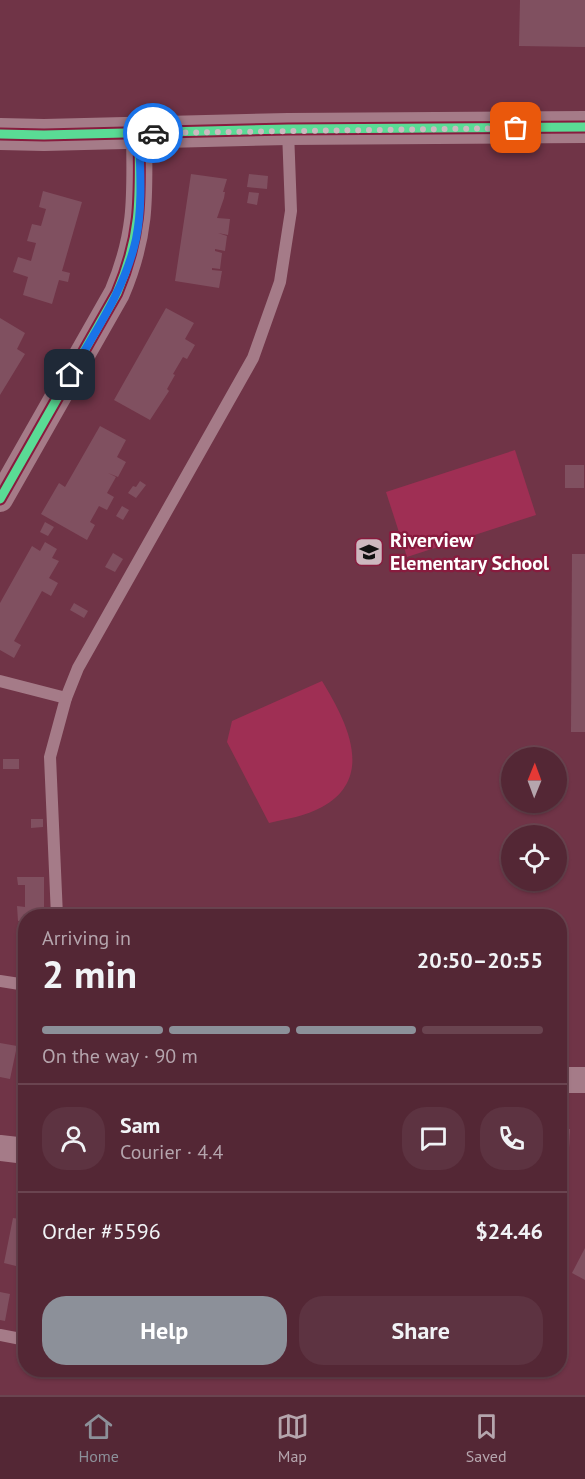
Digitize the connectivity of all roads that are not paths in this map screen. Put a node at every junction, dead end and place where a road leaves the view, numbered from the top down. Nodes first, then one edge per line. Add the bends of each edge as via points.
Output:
1 (585, 127) edge
2 (288, 129) junction
3 (139, 133) junction
4 (0, 134) edge
5 (0, 499) edge
6 (0, 681) edge
7 (66, 698) junction
8 (57, 909) edge
9 (0, 981) edge
10 (18, 984) edge
11 (567, 1080) edge
12 (585, 1080) edge
13 (0, 1148) edge
14 (18, 1150) edge
15 (0, 1335) edge
16 (18, 1338) edge

1 - 2 street
2 - 3 street
2 - 7 lane via 288,231 279,282 253,358 78,668
3 - 4 street
3 - 5 street via 140,202 129,267
6 - 7 lane
7 - 8 lane via 50,757
9 - 10 lane
11 - 12 street
13 - 14 street
15 - 16 lane

